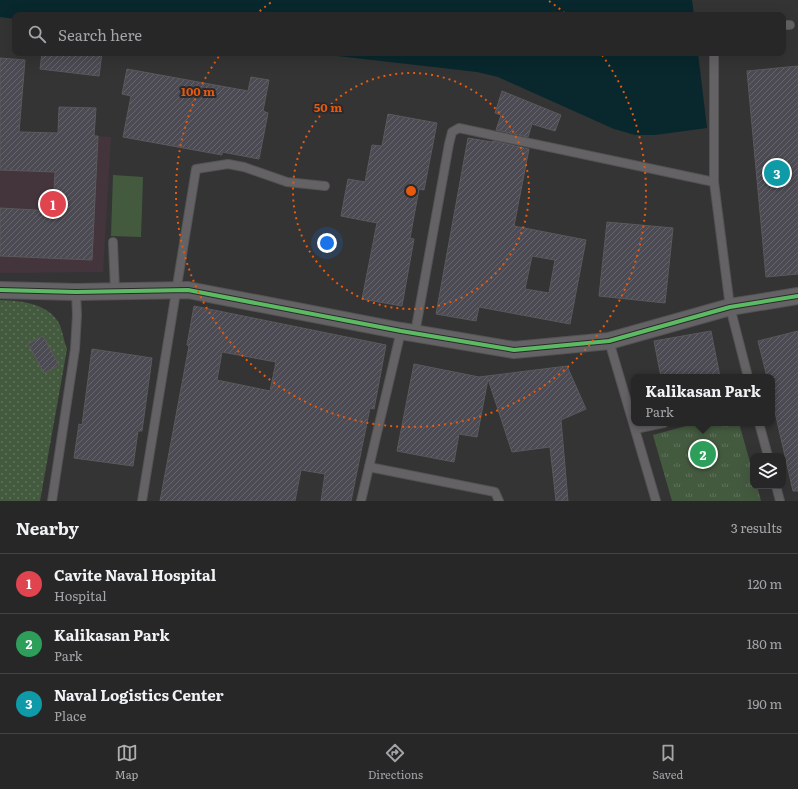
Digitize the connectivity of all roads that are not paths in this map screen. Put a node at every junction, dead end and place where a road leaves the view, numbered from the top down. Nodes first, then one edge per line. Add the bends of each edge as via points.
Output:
1 (714, 56) edge
2 (714, 182) junction
3 (325, 186) dead end
4 (113, 242) dead end
5 (0, 290) edge
6 (177, 290) junction
7 (114, 291) junction
8 (76, 292) junction
9 (798, 296) edge
10 (730, 307) junction
11 (408, 332) junction
12 (610, 341) junction
13 (747, 374) edge
14 (631, 415) edge
15 (634, 426) edge
16 (650, 426) edge
17 (760, 426) edge
18 (635, 429) junction
19 (767, 453) edge
20 (369, 467) junction
21 (777, 489) edge
22 (52, 501) edge
23 (142, 501) edge
24 (361, 501) edge
25 (499, 501) edge
26 (656, 501) edge
27 (780, 501) edge

1 - 2 lane
2 - 10 lane
2 - 11 lane via 459,128 452,132
3 - 6 lane via 287,182 228,164 196,169
4 - 7 lane
5 - 8 street
6 - 7 street
6 - 11 street
6 - 23 lane
7 - 8 street
8 - 22 lane via 75,349
9 - 10 street
10 - 12 street
10 - 13 lane
11 - 12 street via 514,350
11 - 20 lane
12 - 14 lane
15 - 18 lane
16 - 18 lane
17 - 19 lane
18 - 26 lane
20 - 24 lane
20 - 25 lane via 495,492
21 - 27 lane

